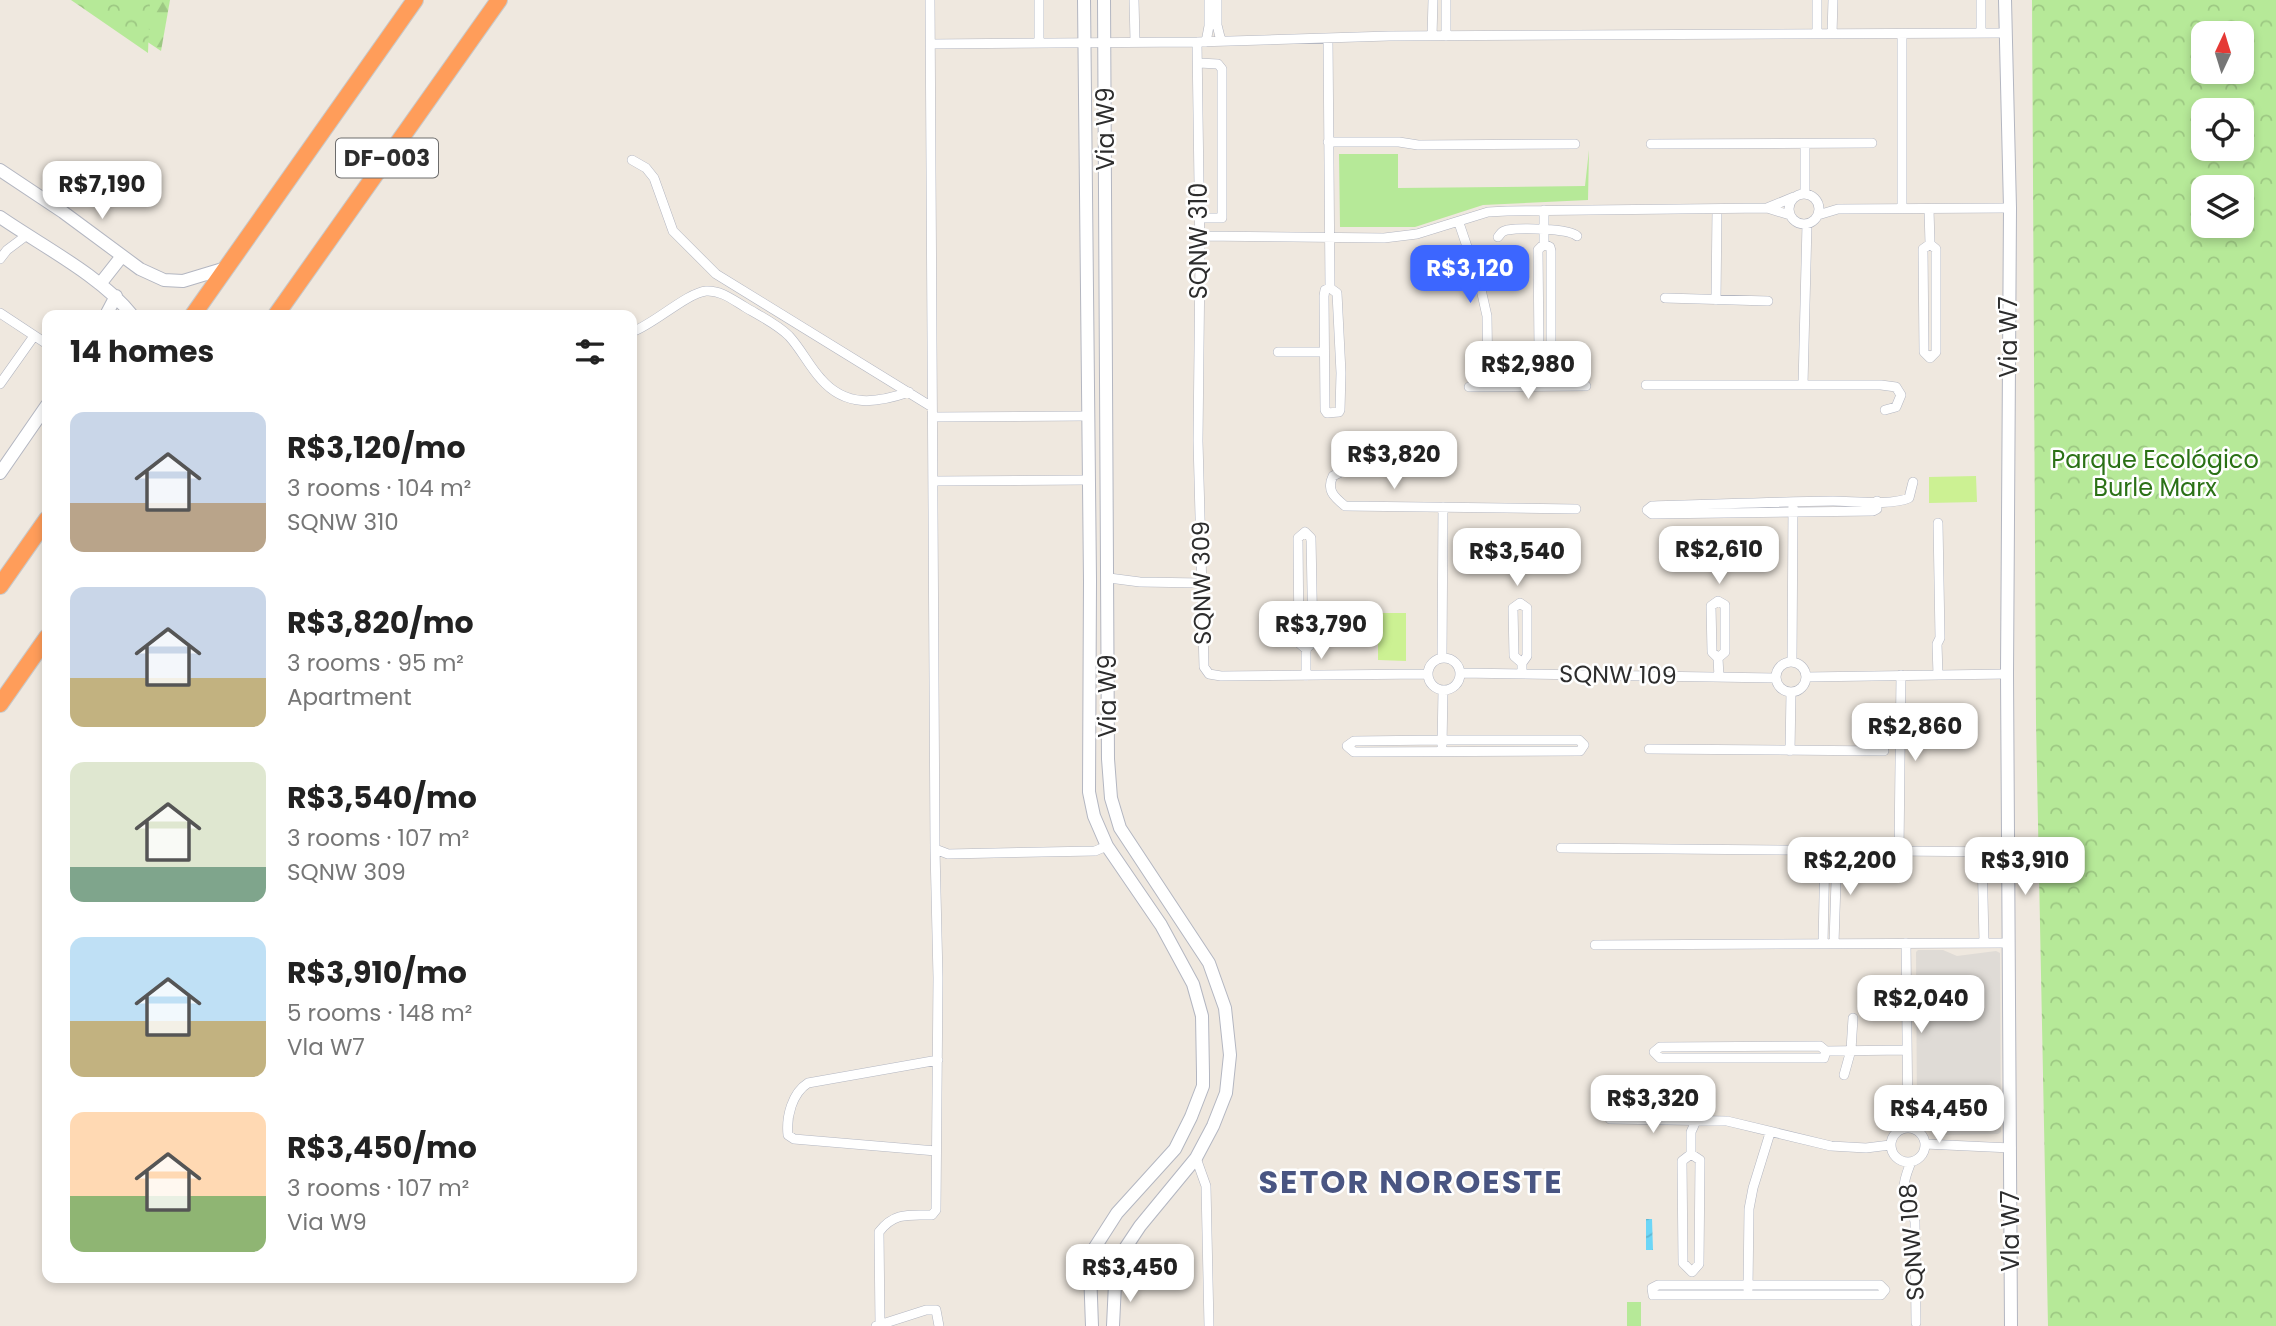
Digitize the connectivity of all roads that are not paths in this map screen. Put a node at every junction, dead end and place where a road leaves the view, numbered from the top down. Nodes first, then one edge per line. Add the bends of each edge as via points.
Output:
1 (415, 0) edge
2 (499, 0) edge
3 (930, 0) edge
4 (1039, 0) edge
5 (1084, 0) edge
6 (1104, 0) edge
7 (1134, 0) edge
8 (1209, 0) edge
9 (1217, 0) edge
10 (1433, 0) edge
11 (1447, 0) edge
12 (1817, 0) edge
13 (1832, 0) edge
14 (1981, 0) edge
15 (2005, 0) edge
16 (1817, 33) junction
17 (1980, 33) junction
18 (2006, 33) junction
19 (1832, 34) junction
20 (1902, 34) junction
21 (1432, 36) junction
22 (1446, 36) junction
23 (1328, 38) junction
24 (1083, 41) junction
25 (1135, 41) junction
26 (1221, 41) junction
27 (1039, 42) junction
28 (1105, 42) junction
29 (1201, 42) junction
30 (931, 44) junction
31 (1199, 63) junction
32 (1328, 142) junction
33 (1872, 143) dead end
34 (1575, 144) dead end
35 (1651, 144) dead end
36 (1805, 144) junction
37 (632, 160) dead end
38 (0, 170) edge
39 (1800, 195) junction
40 (1816, 199) junction
41 (1767, 208) junction
42 (1902, 208) junction
43 (2010, 208) junction
44 (1838, 209) junction
45 (1929, 209) junction
46 (1544, 210) junction
47 (1717, 210) junction
48 (1790, 215) junction
49 (1818, 215) junction
50 (0, 217) edge
51 (1199, 218) junction
52 (1459, 223) junction
53 (1807, 224) junction
54 (1544, 230) junction
55 (27, 235) junction
56 (1199, 236) junction
57 (1330, 236) junction
58 (1577, 236) dead end
59 (1498, 237) dead end
60 (1544, 244) junction
61 (1930, 244) junction
62 (122, 256) junction
63 (0, 259) edge
64 (226, 268) junction
65 (100, 284) junction
66 (1330, 288) junction
67 (116, 296) junction
68 (1665, 298) dead end
69 (1716, 300) junction
70 (1768, 301) dead end
71 (109, 310) edge
72 (127, 310) edge
73 (196, 310) edge
74 (280, 310) edge
75 (0, 313) edge
76 (637, 330) edge
77 (34, 336) junction
78 (42, 341) edge
79 (1278, 352) dead end
80 (1324, 352) junction
81 (0, 384) edge
82 (1646, 385) dead end
83 (1803, 385) junction
84 (1586, 386) dead end
85 (1469, 387) dead end
86 (1488, 387) junction
87 (909, 392) junction
88 (1885, 410) dead end
89 (42, 412) edge
90 (933, 412) junction
91 (1087, 416) junction
92 (1198, 441) joint
93 (1343, 471) dead end
94 (0, 473) edge
95 (1088, 480) junction
96 (934, 481) junction
97 (1913, 482) dead end
98 (1793, 506) junction
99 (1443, 507) junction
100 (1576, 509) dead end
101 (1938, 523) dead end
102 (42, 526) edge
103 (1109, 578) junction
104 (1090, 581) junction
105 (1201, 583) junction
106 (0, 586) edge
107 (42, 644) edge
108 (1306, 649) junction
109 (1442, 657) junction
110 (1718, 658) junction
111 (1792, 662) junction
112 (1522, 663) junction
113 (1460, 673) junction
114 (1522, 673) junction
115 (1427, 674) junction
116 (2007, 674) junction
117 (1901, 675) junction
118 (1938, 675) junction
119 (1306, 676) junction
120 (1719, 677) junction
121 (1806, 677) junction
122 (1775, 678) junction
123 (1443, 690) junction
124 (1791, 692) junction
125 (0, 704) edge
126 (1442, 740) junction
127 (1649, 748) dead end
128 (1442, 751) junction
129 (1790, 751) junction
130 (1884, 751) dead end
131 (1107, 846) junction
132 (1560, 848) dead end
133 (935, 849) junction
134 (1825, 850) junction
135 (1837, 851) junction
136 (1899, 851) junction
137 (1983, 852) junction
138 (2009, 852) junction
139 (1984, 942) junction
140 (1834, 943) junction
141 (1906, 943) junction
142 (2008, 943) junction
143 (1823, 944) junction
144 (1595, 945) dead end
145 (1853, 1018) dead end
146 (1851, 1050) junction
147 (1907, 1050) junction
148 (1826, 1051) junction
149 (937, 1060) junction
150 (1844, 1075) dead end
151 (1610, 1119) dead end
152 (1696, 1121) junction
153 (1908, 1128) junction
154 (1770, 1133) junction
155 (1925, 1144) junction
156 (1891, 1145) junction
157 (2011, 1148) junction
158 (936, 1151) junction
159 (1692, 1154) junction
160 (1196, 1158) junction
161 (1911, 1162) junction
162 (1748, 1285) junction
163 (1748, 1297) junction
164 (1916, 1323) dead end
165 (878, 1325) edge
166 (939, 1326) edge
167 (1092, 1326) edge
168 (1114, 1326) edge
169 (1209, 1326) edge
170 (2011, 1326) edge

1 - 64 highway, DF-003
2 - 74 highway, DF-003
3 - 30 street
4 - 27 street
5 - 24 street, Via W9
6 - 28 street, Via W9
7 - 25 street
8 - 29 street, SQNW 310 via 1209,26
9 - 26 street
10 - 21 street
11 - 22 street
12 - 16 street
13 - 19 street
14 - 17 street
15 - 18 street, Via W7
16 - 19 street
16 - 22 street
17 - 18 street
17 - 20 street
18 - 43 street, Via W7
19 - 20 street
20 - 42 street
21 - 22 street
21 - 23 street
23 - 26 street
23 - 32 street
24 - 27 street
24 - 28 street
24 - 91 street, Via W9
25 - 28 street
25 - 29 street
26 - 29 street
27 - 30 street
28 - 103 street, Via W9
29 - 31 street, SQNW 310
30 - 90 street
31 - 51 street, SQNW 310
31 - 51 street via 1218,64 1222,69 1222,218
32 - 34 street
32 - 57 street
33 - 36 street
35 - 36 street
36 - 39 street
37 - 87 street via 654,178 673,231 716,274
38 - 62 street
39 - 40 street
39 - 41 street
39 - 48 street via 1789,205
40 - 44 street
40 - 49 street
41 - 47 street
41 - 48 street
42 - 44 street
42 - 45 street
43 - 45 street
43 - 116 street, Via W7
44 - 49 street
45 - 61 street
46 - 47 street
46 - 52 street via 1488,212
46 - 54 street
47 - 69 street
48 - 53 street via 1797,223
49 - 53 street
50 - 55 street
51 - 56 street, SQNW 310
52 - 57 street via 1384,238
52 - 86 street via 1487,316
53 - 83 street
54 - 58 street
54 - 59 street via 1507,230
54 - 60 street
55 - 63 street
55 - 65 street
56 - 57 street
56 - 92 street, SQNW 310
57 - 66 street
60 - 60 street via 1538,250 1539,348 1544,353 1551,347 1551,251
61 - 61 street via 1923,249 1924,352 1930,358 1936,352 1936,249
62 - 64 street via 164,280 183,281
62 - 65 street
64 - 73 highway, DF-003
65 - 67 street
66 - 80 street via 1324,296
66 - 80 street via 1337,293 1339,412 1325,410
67 - 71 street
67 - 72 street
68 - 69 street
69 - 70 street
75 - 77 street
76 - 87 street via 696,293 722,293 790,337 822,381 843,397 869,402
77 - 78 street
77 - 81 street
79 - 80 street
82 - 83 street
83 - 88 street via 1896,387 1901,395 1896,407
84 - 86 street
85 - 86 street
87 - 90 street
89 - 94 street
90 - 91 street
90 - 96 street
91 - 95 street, Via W9
92 - 105 street, SQNW 309
93 - 99 street via 1333,476 1330,488 1345,506
95 - 96 street
95 - 104 street, Via W9
96 - 133 street
97 - 98 street via 1909,498 1877,501 1877,509 1872,511
98 - 98 street via 1653,506 1647,510 1652,514
98 - 111 street
99 - 100 street
99 - 109 street
101 - 118 street
102 - 106 highway
103 - 104 street
103 - 105 street
103 - 160 street, Via W9 via 1111,799 1120,828 1209,963 1225,1007 1230,1055 1226,1093
104 - 131 street, Via W9 via 1089,792
105 - 119 street, SQNW 309 via 1204,667 1209,674
107 - 125 highway
108 - 108 street via 1312,642 1312,612 1311,538 1305,532 1298,538 1299,643
108 - 119 street
109 - 113 street via 1456,663
109 - 115 street via 1431,663
110 - 110 street via 1725,652 1725,605 1718,601 1712,606 1712,652
110 - 120 street
111 - 121 street via 1804,668
111 - 122 street via 1780,666
112 - 112 street via 1527,656 1527,608 1520,603 1513,608 1514,656
112 - 114 street
113 - 114 street, SQNW 109
113 - 123 street via 1455,685
114 - 120 street, SQNW 109
115 - 119 street, SQNW 309
115 - 123 street via 1433,686
116 - 118 street
116 - 138 street, Vla W7
117 - 118 street
117 - 121 street
117 - 136 street
120 - 122 street, SQNW 109
121 - 124 street via 1800,689
122 - 124 street via 1778,686
123 - 126 street
124 - 129 street
126 - 128 street
126 - 128 street via 1354,741 1348,746 1354,751
126 - 128 street via 1579,740 1584,745 1580,751
127 - 129 street
129 - 130 street
131 - 133 street via 1081,852 956,854
131 - 167 street, Via W9 via 1161,925 1193,984 1202,1016 1203,1086 1175,1149 1117,1213 1092,1252
132 - 134 street
133 - 149 street
134 - 135 street
134 - 143 street
135 - 136 street
135 - 140 street
136 - 137 street
137 - 138 street
137 - 139 street
138 - 142 street, Vla W7
139 - 141 street
139 - 142 street
140 - 141 street
140 - 143 street
141 - 147 street
142 - 157 street, Vla W7
143 - 144 street
145 - 146 street
146 - 147 street
146 - 148 street
146 - 150 street
147 - 153 street
148 - 148 street via 1820,1046 1660,1047 1654,1052 1660,1058 1824,1058
149 - 158 street
149 - 158 street via 808,1083 795,1095 787,1129 794,1139
151 - 152 street
152 - 154 street via 1738,1123
152 - 159 street
153 - 155 street via 1920,1134
153 - 156 street via 1896,1132
154 - 156 street via 1830,1146
154 - 162 street via 1749,1209
155 - 157 street
155 - 161 street
156 - 161 street via 1897,1158
157 - 170 street, Vla W7
158 - 165 street via 936,1210 932,1215 901,1215 879,1232
159 - 159 street via 1682,1161 1683,1264 1692,1272 1699,1264 1700,1160
160 - 168 street, Via W9 via 1139,1226 1116,1262
160 - 169 street via 1206,1186
161 - 164 street, SQNW 108 via 1903,1186 1915,1222
162 - 163 street
162 - 163 street via 1658,1285 1651,1291 1658,1297
162 - 163 street via 1880,1285 1885,1290 1881,1295
165 - 166 street via 936,1310

